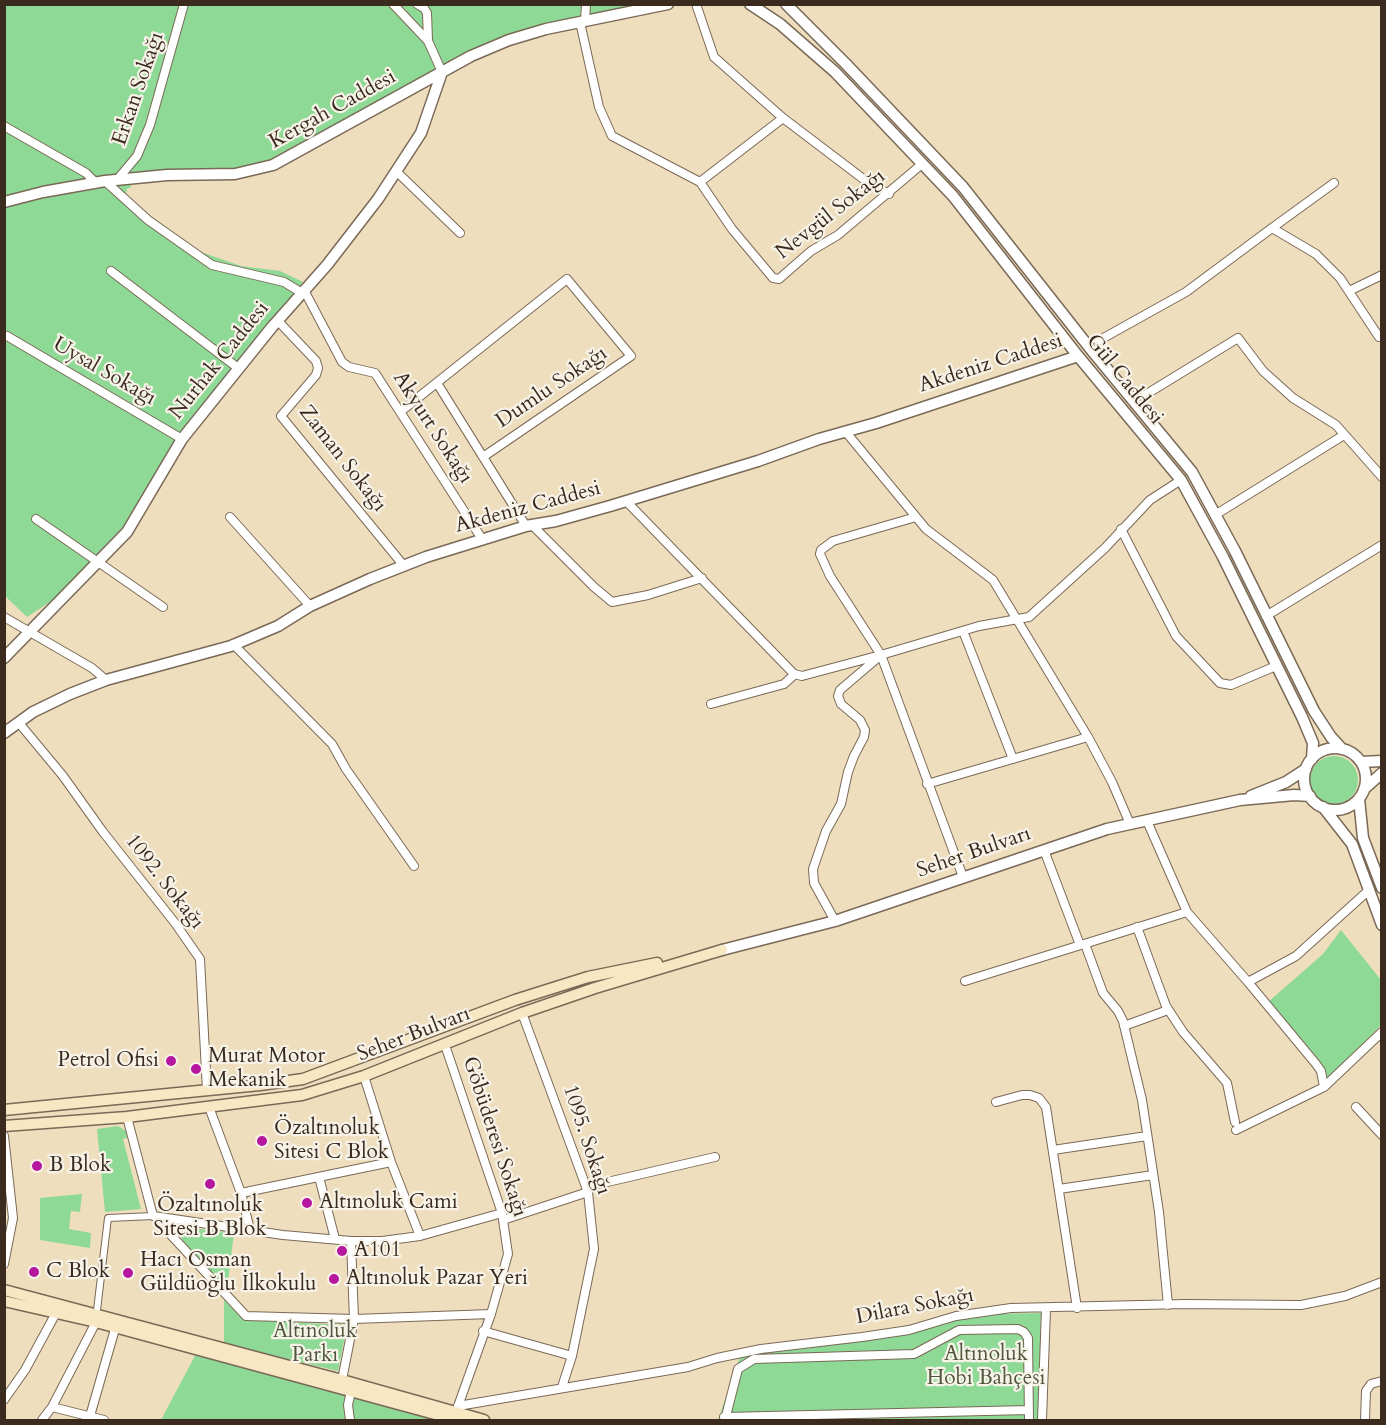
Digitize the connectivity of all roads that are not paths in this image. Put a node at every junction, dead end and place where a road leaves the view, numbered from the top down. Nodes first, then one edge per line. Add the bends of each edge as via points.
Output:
1 (184, 4) edge
2 (393, 4) edge
3 (417, 4) edge
4 (586, 4) edge
5 (668, 4) edge
6 (696, 4) edge
7 (750, 4) edge
8 (790, 7) edge
9 (403, 8) edge
10 (583, 21) junction
11 (428, 41) junction
12 (442, 72) junction
13 (783, 118) junction
14 (4, 126) edge
15 (922, 164) junction
16 (396, 171) junction
17 (117, 180) junction
18 (100, 182) junction
19 (700, 182) junction
20 (1334, 183) dead end
21 (889, 194) junction
22 (4, 202) edge
23 (1272, 228) junction
24 (460, 233) dead end
25 (111, 271) dead end
26 (1382, 275) edge
27 (303, 291) junction
28 (1349, 291) junction
29 (278, 321) junction
30 (8, 336) dead end
31 (1382, 336) edge
32 (1098, 342) dead end
33 (1078, 356) junction
34 (238, 368) junction
35 (437, 383) junction
36 (1145, 395) dead end
37 (400, 412) junction
38 (845, 431) junction
39 (1344, 435) junction
40 (182, 439) junction
41 (483, 457) junction
42 (1382, 477) edge
43 (1181, 480) junction
44 (626, 501) junction
45 (1215, 515) junction
46 (916, 516) junction
47 (230, 517) dead end
48 (36, 519) dead end
49 (529, 526) junction
50 (1121, 529) junction
51 (482, 539) junction
52 (1382, 545) edge
53 (99, 561) junction
54 (404, 566) junction
55 (702, 578) junction
56 (310, 606) junction
57 (163, 607) dead end
58 (1266, 616) junction
59 (4, 617) edge
60 (1016, 618) junction
61 (963, 631) junction
62 (30, 632) junction
63 (233, 644) junction
64 (880, 655) junction
65 (4, 658) edge
66 (1276, 666) junction
67 (795, 674) junction
68 (106, 680) junction
69 (711, 704) dead end
70 (19, 723) junction
71 (5, 732) edge
72 (1088, 737) junction
73 (1342, 749) junction
74 (1013, 759) junction
75 (1382, 761) edge
76 (1361, 762) junction
77 (1309, 764) junction
78 (1382, 772) edge
79 (927, 784) junction
80 (1361, 794) junction
81 (1310, 796) junction
82 (1240, 800) junction
83 (1323, 807) junction
84 (1147, 821) junction
85 (1130, 824) junction
86 (1044, 850) junction
87 (414, 867) dead end
88 (963, 877) junction
89 (1382, 888) edge
90 (1369, 890) junction
91 (1187, 912) junction
92 (834, 921) junction
93 (1382, 925) edge
94 (1137, 927) junction
95 (1082, 945) junction
96 (722, 950) junction
97 (965, 981) dead end
98 (1248, 982) junction
99 (1168, 1010) junction
100 (522, 1013) junction
101 (1124, 1026) junction
102 (1382, 1032) edge
103 (445, 1045) junction
104 (364, 1076) junction
105 (1324, 1087) junction
106 (207, 1090) junction
107 (996, 1102) dead end
108 (208, 1107) junction
109 (1356, 1107) dead end
110 (4, 1110) edge
111 (127, 1117) junction
112 (4, 1126) edge
113 (1382, 1135) edge
114 (4, 1136) edge
115 (1147, 1136) junction
116 (1053, 1150) junction
117 (715, 1157) dead end
118 (391, 1162) junction
119 (1153, 1175) junction
120 (319, 1177) junction
121 (1059, 1189) junction
122 (587, 1190) junction
123 (241, 1193) junction
124 (153, 1216) junction
125 (502, 1216) junction
126 (9, 1218) edge
127 (165, 1219) junction
128 (250, 1230) junction
129 (420, 1236) junction
130 (335, 1239) junction
131 (351, 1241) junction
132 (4, 1264) edge
133 (1382, 1282) edge
134 (4, 1290) edge
135 (4, 1301) edge
136 (1168, 1305) junction
137 (1077, 1308) junction
138 (1046, 1309) junction
139 (97, 1310) dead end
140 (56, 1313) junction
141 (491, 1314) junction
142 (354, 1319) junction
143 (96, 1323) junction
144 (116, 1329) junction
145 (483, 1331) junction
146 (573, 1356) junction
147 (342, 1380) junction
148 (1382, 1381) edge
149 (562, 1387) junction
150 (351, 1391) junction
151 (4, 1400) edge
152 (52, 1407) junction
153 (1029, 1410) junction
154 (458, 1413) edge
155 (90, 1416) junction
156 (725, 1419) edge
157 (42, 1420) edge
158 (104, 1420) edge
159 (350, 1420) edge
160 (484, 1420) edge
161 (1029, 1420) edge
162 (1042, 1420) edge
163 (1365, 1420) edge

1 - 17 street, Erkan Sokağı via 150,125 137,156
2 - 9 street
3 - 11 street via 427,14
4 - 10 street, Nevgül Sokağı
5 - 10 street, Kergah Caddesi
6 - 13 street via 714,57
7 - 15 street, Gül Caddesi via 780,24 835,72
8 - 45 street, Gül Caddesi via 963,188 1192,472
9 - 11 street
10 - 12 street, Kergah Caddesi via 509,40
10 - 19 street, Nevgül Sokağı via 599,107 612,136
11 - 12 street
12 - 16 street, Nurhak Caddesi via 421,133
12 - 17 street, Kergah Caddesi via 273,165 235,174
13 - 19 street
13 - 21 street
14 - 18 street
15 - 21 street, Nevgül Sokağı
15 - 33 street, Gül Caddesi via 952,196
16 - 24 street
16 - 27 street, Nurhak Caddesi
17 - 18 street, Kergah Caddesi
18 - 22 street, Kergah Caddesi
18 - 27 street via 212,265 284,282
19 - 21 street, Nevgül Sokağı via 732,230 771,277 777,279
20 - 23 street
23 - 28 street via 1316,254
23 - 32 street via 1186,292
25 - 34 street
26 - 28 street
27 - 29 street, Nurhak Caddesi
27 - 37 street, Akyurt Sokağı via 342,362 350,368 375,373
28 - 31 street via 1379,337
29 - 34 street, Nurhak Caddesi
29 - 54 street, Zaman Sokağı via 316,361 318,368 280,416
30 - 40 street, Uysal Sokağı
33 - 38 street, Akdeniz Caddesi
33 - 43 street, Gül Caddesi
34 - 40 street, Nurhak Caddesi
35 - 37 street, Dumlu Sokağı
35 - 41 street, Dumlu Sokağı
35 - 41 street, Dumlu Sokağı via 567,279 631,356
36 - 39 street via 1238,338 1263,371
37 - 51 street, Akyurt Sokağı
38 - 44 street, Akdeniz Caddesi via 758,462
38 - 46 street
39 - 42 street
39 - 45 street
40 - 53 street, Nurhak Caddesi via 128,532
41 - 49 street, Dumlu Sokağı
43 - 50 street via 1150,500
43 - 66 street, Gül Caddesi
44 - 49 street, Akdeniz Caddesi
44 - 55 street
45 - 58 street, Gül Caddesi
46 - 60 street via 993,580
46 - 64 street via 833,541 821,550 830,576
47 - 56 street
48 - 53 street
49 - 51 street, Akdeniz Caddesi
49 - 55 street, Dumlu Sokağı via 612,602
50 - 60 street via 1029,617
50 - 66 street via 1176,636 1220,682 1231,684
51 - 54 street, Akdeniz Caddesi
52 - 58 street
53 - 57 street
53 - 62 street, Nurhak Caddesi
54 - 56 street, Akdeniz Caddesi
55 - 67 street
56 - 63 street, Akdeniz Caddesi via 279,626
58 - 73 street, Gül Caddesi via 1314,711
59 - 62 street
60 - 61 street
60 - 72 street
61 - 64 street
61 - 74 street
62 - 65 street, Nurhak Caddesi
62 - 68 street
63 - 68 street, Akdeniz Caddesi
63 - 87 street via 332,744
64 - 67 street via 802,676
64 - 79 street
64 - 92 street via 838,693 841,704 860,720 865,730 848,772 841,804 826,831 813,869 814,884
66 - 77 street, Gül Caddesi via 1313,743
67 - 69 street via 784,684
68 - 70 street, Akdeniz Caddesi
70 - 71 street, Akdeniz Caddesi
70 - 106 street, 1092. Sokağı via 200,960
72 - 74 street
72 - 85 street
73 - 76 street
73 - 77 street via 1326,749
74 - 79 street
75 - 76 street
76 - 80 street via 1365,772
77 - 81 street via 1304,780
77 - 82 street, Seher Bulvarı via 1286,782
78 - 80 street
79 - 88 street
80 - 83 street via 1345,808
80 - 89 street via 1363,838
81 - 82 street, Seher Bulvarı
81 - 83 street
82 - 84 street, Seher Bulvarı
83 - 90 street via 1352,844
84 - 85 street, Seher Bulvarı
84 - 91 street
85 - 86 street, Seher Bulvarı
86 - 88 street, Seher Bulvarı
86 - 95 street
88 - 92 street, Seher Bulvarı
90 - 93 street
90 - 98 street via 1296,956
91 - 94 street
91 - 98 street
92 - 96 street, Seher Bulvarı
94 - 95 street
94 - 99 street
95 - 97 street
95 - 101 street via 1103,993
96 - 100 main road, Seher Bulvarı
96 - 106 main road, Seher Bulvarı via 588,977 303,1079
98 - 105 street via 1316,1064
99 - 101 street
99 - 105 street via 1227,1083 1236,1126
100 - 103 main road, Seher Bulvarı
100 - 122 street, 1095. Sokağı
101 - 115 street
102 - 105 street
103 - 104 main road, Seher Bulvarı
103 - 125 street, Göbüderesi Sokağı
104 - 108 main road, Seher Bulvarı via 302,1095
104 - 118 street
106 - 110 main road, Seher Bulvarı
107 - 116 street via 1022,1095 1039,1098 1046,1107
108 - 111 main road, Seher Bulvarı
108 - 123 street
109 - 113 street
111 - 112 main road, Seher Bulvarı
111 - 124 street
114 - 126 street
115 - 116 street
115 - 119 street
116 - 121 street
117 - 122 street
118 - 120 street
118 - 129 street
119 - 121 street
119 - 136 street
120 - 123 street
120 - 130 street
121 - 137 street
122 - 125 street
122 - 146 street, 1095. Sokağı via 594,1249
123 - 128 street
124 - 127 street
124 - 139 street via 108,1218
125 - 129 street
125 - 141 street, Göbüderesi Sokağı via 508,1254
126 - 132 street
127 - 128 street
127 - 142 street via 171,1235 246,1316
128 - 130 street
129 - 131 street
130 - 131 street
131 - 142 street
133 - 136 street, Dilara Sokağı via 1345,1296 1300,1305
134 - 147 main road
135 - 140 main road
136 - 137 street, Dilara Sokağı
137 - 138 street, Dilara Sokağı
138 - 149 street, Dilara Sokağı via 1011,1308 956,1316 909,1330 761,1349 688,1367
138 - 162 street
140 - 143 main road
140 - 151 street
141 - 142 street
141 - 145 street, Göbüderesi Sokağı
142 - 147 street
143 - 144 main road
143 - 152 street
144 - 150 main road
144 - 155 street
145 - 146 street
145 - 154 street, Göbüderesi Sokağı
146 - 149 street, 1095. Sokağı
147 - 154 main road
148 - 163 street via 1371,1384 1366,1391
149 - 154 street, Dilara Sokağı
150 - 154 main road
150 - 159 street
152 - 155 street
152 - 157 street
153 - 156 street
153 - 156 street via 1028,1338 1024,1332 959,1330 914,1354 754,1359 738,1370
153 - 161 street
154 - 160 main road
155 - 158 street

